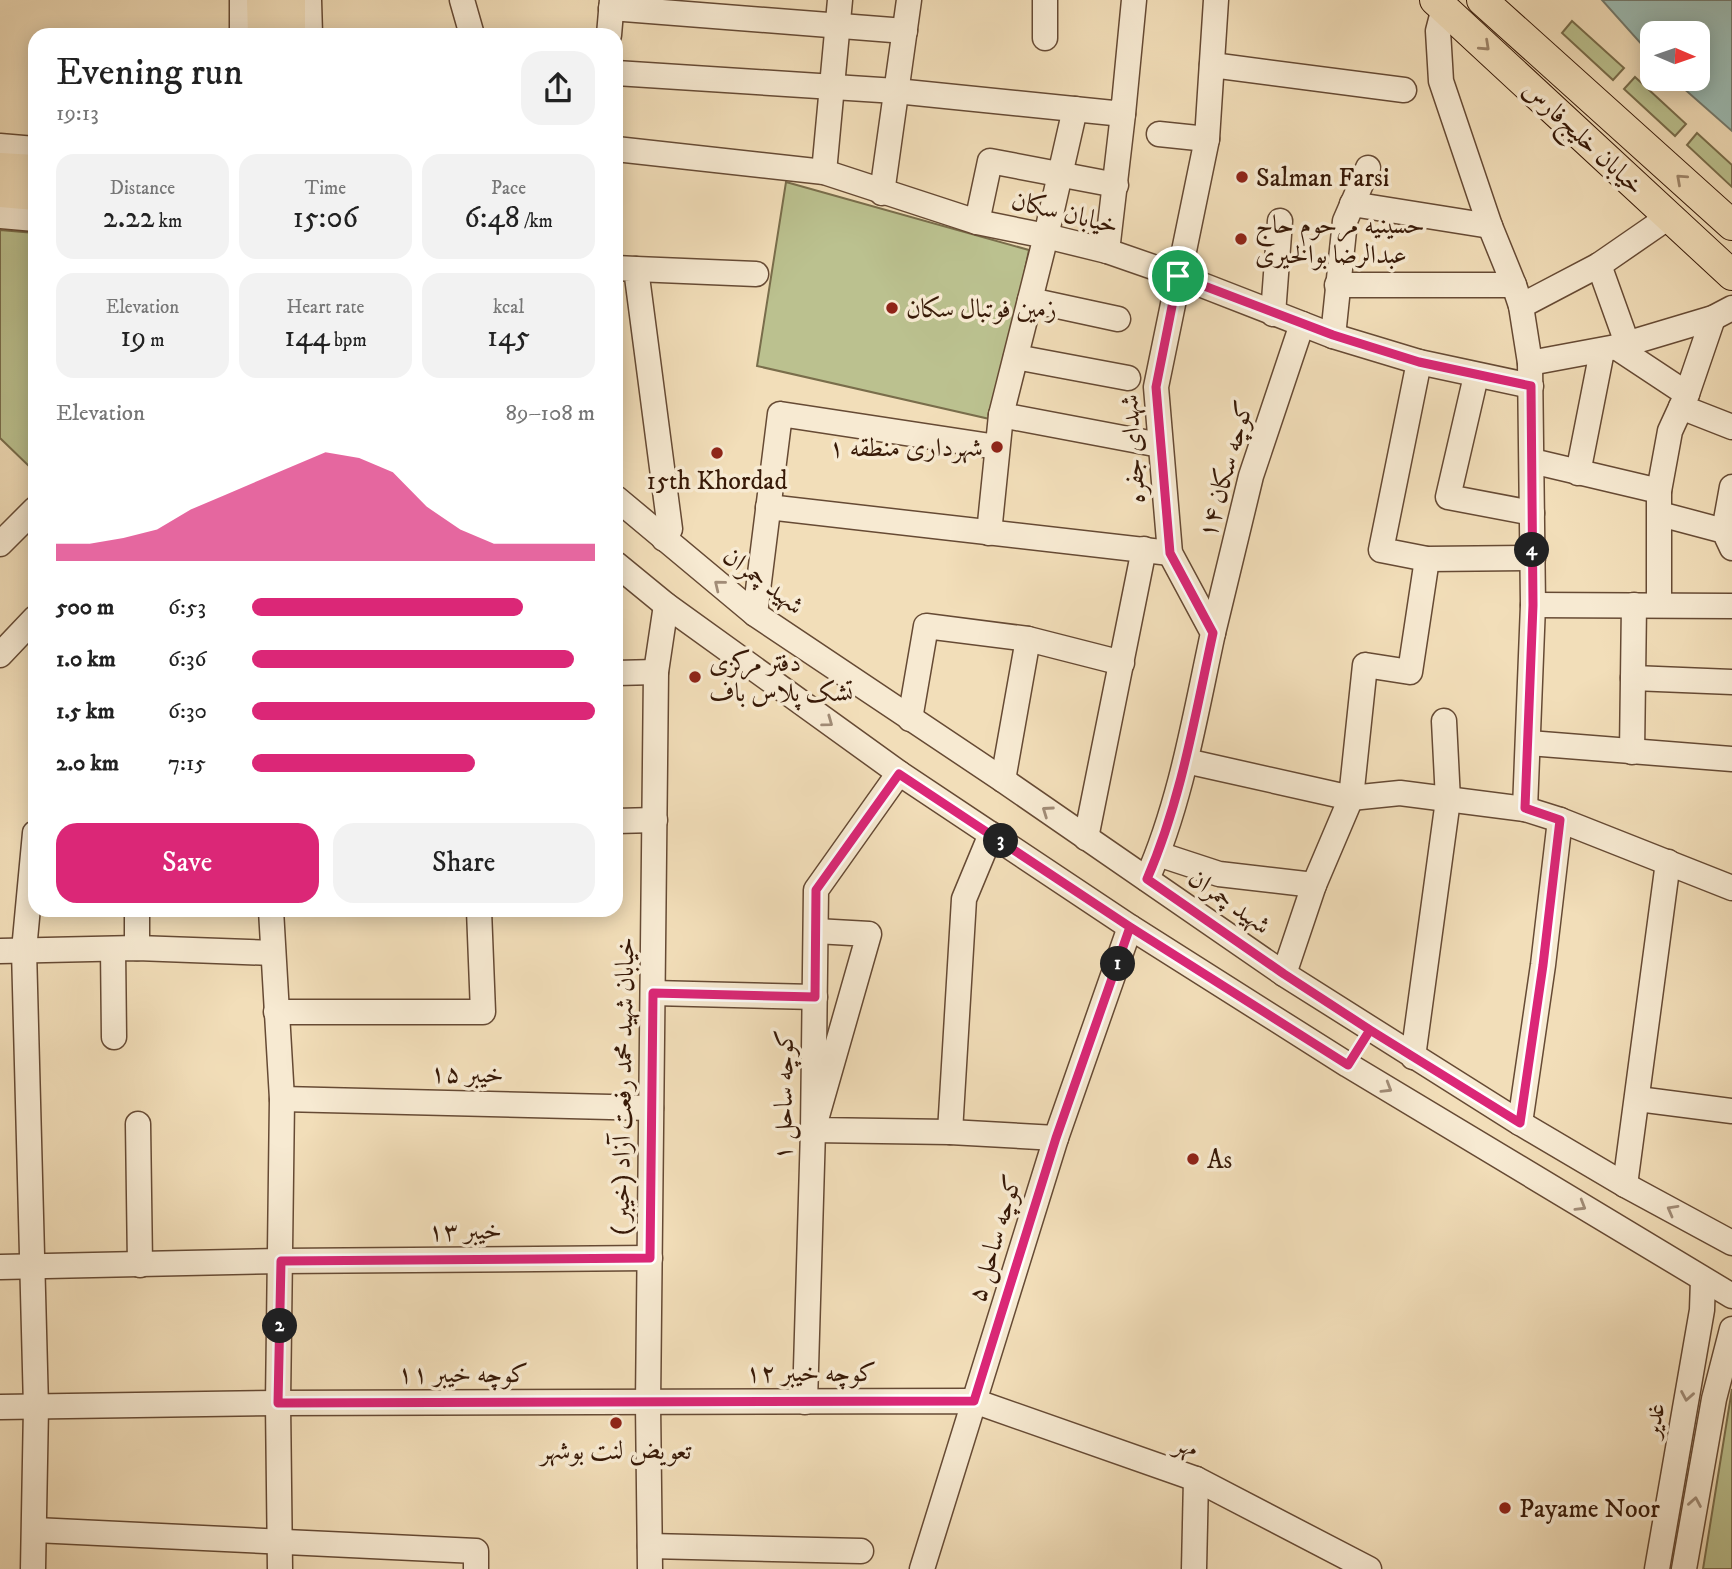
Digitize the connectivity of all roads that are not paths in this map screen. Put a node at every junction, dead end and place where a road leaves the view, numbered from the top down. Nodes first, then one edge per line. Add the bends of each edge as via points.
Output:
1 (242, 0) edge
2 (262, 0) edge
3 (290, 0) edge
4 (309, 0) edge
5 (462, 0) edge
6 (840, 0) edge
7 (909, 0) edge
8 (1045, 0) edge
9 (1134, 0) edge
10 (1216, 0) edge
11 (1482, 0) edge
12 (611, 4) edge
13 (1440, 4) edge
14 (837, 25) junction
15 (242, 28) edge
16 (263, 28) edge
17 (290, 28) edge
18 (310, 28) edge
19 (470, 28) edge
20 (609, 28) edge
21 (905, 31) junction
22 (1045, 38) dead end
23 (1212, 65) junction
24 (623, 73) edge
25 (830, 87) junction
26 (1404, 90) dead end
27 (897, 91) junction
28 (1075, 109) junction
29 (1123, 114) junction
30 (1159, 134) dead end
31 (1207, 139) junction
32 (0, 146) edge
33 (28, 148) edge
34 (623, 150) edge
35 (0, 168) edge
36 (1368, 168) dead end
37 (28, 170) edge
38 (824, 172) junction
39 (1060, 174) junction
40 (1115, 185) junction
41 (0, 192) edge
42 (882, 192) junction
43 (28, 194) edge
44 (1352, 204) junction
45 (0, 216) edge
46 (1670, 216) junction
47 (28, 218) edge
48 (1280, 221) dead end
49 (978, 222) junction
50 (1732, 225) edge
51 (1490, 226) junction
52 (1046, 236) junction
53 (1107, 251) junction
54 (1599, 265) junction
55 (626, 268) edge
56 (755, 274) dead end
57 (1732, 275) edge
58 (1178, 276) junction
59 (1337, 285) junction
60 (1518, 296) junction
61 (1030, 300) junction
62 (1723, 313) edge
63 (1273, 314) junction
64 (1118, 319) dead end
65 (1302, 324) junction
66 (1333, 335) junction
67 (1615, 347) junction
68 (1016, 357) junction
69 (1419, 362) junction
70 (1531, 374) junction
71 (1476, 376) junction
72 (1128, 378) dead end
73 (1684, 400) junction
74 (1001, 415) junction
75 (1732, 427) edge
76 (1160, 445) junction
77 (997, 447) junction
78 (1532, 461) junction
79 (1578, 473) junction
80 (1732, 487) edge
81 (1660, 502) junction
82 (623, 504) edge
83 (768, 507) junction
84 (1532, 513) junction
85 (28, 516) edge
86 (989, 533) junction
87 (664, 539) junction
88 (1728, 540) edge
89 (0, 544) edge
90 (1144, 550) junction
91 (1170, 553) junction
92 (1533, 558) junction
93 (1427, 559) junction
94 (623, 570) edge
95 (666, 605) junction
96 (1533, 605) junction
97 (1646, 605) junction
98 (1732, 606) edge
99 (755, 614) junction
100 (28, 625) edge
101 (1213, 633) junction
102 (1028, 639) junction
103 (0, 654) edge
104 (1122, 663) junction
105 (656, 672) junction
106 (623, 673) edge
107 (1633, 678) junction
108 (1732, 682) edge
109 (910, 719) junction
110 (1444, 721) dead end
111 (1529, 743) junction
112 (1632, 752) junction
113 (1732, 759) edge
114 (1186, 761) junction
115 (899, 774) junction
116 (1003, 780) junction
117 (1351, 798) junction
118 (1448, 800) junction
119 (1525, 808) junction
120 (655, 820) junction
121 (1560, 820) junction
122 (623, 821) edge
123 (990, 834) junction
124 (1086, 838) junction
125 (1158, 854) junction
126 (1668, 862) junction
127 (28, 869) edge
128 (1147, 879) junction
129 (1314, 885) junction
130 (1732, 888) edge
131 (137, 917) edge
132 (271, 917) edge
133 (479, 917) edge
134 (1130, 927) junction
135 (816, 932) junction
136 (113, 948) junction
137 (137, 948) junction
138 (12, 951) edge
139 (273, 953) junction
140 (1284, 974) junction
141 (653, 993) junction
142 (815, 997) junction
143 (276, 1012) junction
144 (1370, 1030) junction
145 (114, 1037) dead end
146 (1413, 1057) junction
147 (1348, 1065) junction
148 (282, 1099) junction
149 (1638, 1099) junction
150 (652, 1108) junction
151 (1732, 1111) edge
152 (1520, 1123) junction
153 (138, 1124) dead end
154 (813, 1130) junction
155 (950, 1132) junction
156 (1056, 1138) junction
157 (1625, 1185) junction
158 (1732, 1243) edge
159 (650, 1258) junction
160 (281, 1261) junction
161 (140, 1265) junction
162 (0, 1267) edge
163 (32, 1268) junction
164 (1703, 1280) junction
165 (1732, 1296) edge
166 (1732, 1329) edge
167 (1696, 1346) junction
168 (1725, 1354) junction
169 (974, 1401) junction
170 (805, 1402) junction
171 (278, 1403) junction
172 (648, 1404) junction
173 (0, 1407) edge
174 (36, 1407) junction
175 (1196, 1479) junction
176 (35, 1530) junction
177 (280, 1541) junction
178 (860, 1551) dead end
179 (650, 1557) edge
180 (1362, 1567) edge
181 (33, 1569) edge
182 (280, 1569) edge
183 (476, 1569) edge
184 (922, 1569) edge
185 (1194, 1569) edge
186 (1657, 1569) edge
187 (1684, 1569) edge

1 - 15 street
2 - 16 main road
3 - 17 main road
4 - 18 street
5 - 19 street
6 - 14 street
7 - 21 street
8 - 22 street
9 - 29 street
10 - 23 street, شهدای جفره
50 -> 11 main road, خیابان خلیج‌فارس
12 - 14 street
12 - 20 street
13 -> 46 main road, خیابان خلیج‌فارس
13 - 51 street via 1441,81
14 - 21 street
14 - 25 street
21 - 27 street
23 - 26 street
23 - 31 street, شهدای جفره
24 - 25 street
25 - 27 street
25 - 38 street
27 - 28 street
27 - 42 street
28 - 29 street
28 - 39 street
29 - 40 street
30 - 31 street
31 - 58 street, شهدای جفره
32 - 33 street
34 - 38 street, خیابان سکان
35 - 37 main road
36 - 44 street
38 - 42 street, خیابان سکان
39 - 40 street
39 - 49 street via 990,161
39 - 52 street
40 - 53 street
41 - 43 main road
42 - 49 street, خیابان سکان
44 - 51 street
44 - 59 street via 1345,221
45 - 47 street
46 - 54 street
46 - 57 main road, خیابان خلیج‌فارس
48 - 63 street
49 - 52 street, خیابان سکان
51 - 60 street
52 - 53 street, خیابان سکان
52 - 61 street
53 - 58 street, خیابان سکان
54 - 60 street
54 - 67 street
55 - 56 street
55 - 87 street via 670,529
58 - 63 street, خیابان سکان
58 - 76 street, شهدای جفره via 1156,387
59 - 60 street
59 - 66 street
60 - 70 street
61 - 64 street
61 - 68 street
62 - 67 street, خیابان سکان
62 - 73 street
63 - 65 street, خیابان سکان
65 - 66 street, خیابان سکان
65 - 101 street, کوچه سکان ۱۴ via 1251,476
66 - 69 street, خیابان سکان
67 - 70 street, خیابان سکان
67 - 73 street
67 - 79 street
68 - 72 street
68 - 74 street
69 - 71 street, خیابان سکان
69 - 93 street via 1381,550
70 - 71 street, خیابان سکان
70 - 78 street
71 - 84 street via 1448,497
73 - 75 street
73 - 81 street via 1670,431
74 - 76 street
74 - 77 street
76 - 91 street, شهدای جفره
77 - 83 street via 780,414
77 - 86 street
78 - 79 street
78 - 84 street
79 - 81 street
80 - 88 street
81 - 88 street
81 - 97 street
82 - 87 street, شهید چمران
83 - 86 street
83 - 99 street
84 - 92 street
85 - 89 street
86 - 90 street
99 -> 87 street, شهید چمران
90 - 91 street
90 - 104 street
91 - 101 street, شهدای جفره
92 - 93 street
92 - 96 street
93 - 117 street via 1410,672 1365,665
94 - 95 street
95 - 105 street, ( خیبر) خیابان شهید محمد رفعت آزاد
95 -> 115 street
96 - 97 street
96 - 111 street
97 - 98 street
97 - 107 street
99 - 109 street, شهید چمران
100 - 103 street
101 - 114 street
102 - 104 street
102 - 109 street via 926,626
102 - 116 street
104 - 124 street
105 - 106 street
105 - 120 street, ( خیبر) خیابان شهید محمد رفعت آزاد
107 - 108 street
107 - 112 street
109 - 116 street, شهید چمران
110 - 118 street
111 - 112 street
111 - 119 street
112 - 113 street
114 - 117 street
114 - 125 street
115 - 123 street
115 - 135 street, کوچه ساحل ۱ via 816,890
124 -> 116 street, شهید چمران
117 - 118 street via 1400,793
117 - 129 street
118 - 119 street
118 - 146 street
119 - 121 street
120 - 122 street
120 - 141 street, ( خیبر) خیابان شهید محمد رفعت آزاد
121 - 126 street
121 - 152 street
123 - 134 street
123 - 155 street via 964,899
124 - 128 street, شهید چمران
125 - 128 street
125 - 129 street via 1219,874
126 - 130 street
126 - 149 street
127 - 138 street
128 - 140 street, شهید چمران
129 - 140 street
131 - 137 street
132 - 139 street
133 - 143 street via 483,1012
134 - 147 street
134 - 156 street, کوچه ساحل ۵
135 - 142 street, کوچه ساحل ۱
135 - 154 street via 869,934
136 - 137 street
136 - 138 street
136 - 145 street
137 - 139 street
138 - 163 street
139 - 143 street
140 - 144 street, شهید چمران
141 - 142 street
141 - 150 street, ( خیبر) خیابان شهید محمد رفعت آزاد
142 - 154 street, کوچه ساحل ۱
143 - 148 street
144 - 146 street, شهید چمران
144 - 147 street
146 - 152 street, شهید چمران
147 -> 164 street
148 - 150 street, خیبر ۱۵
148 - 160 street
149 - 151 street
149 - 157 street
150 - 159 street, ( خیبر) خیابان شهید محمد رفعت آزاد
152 - 157 street, شهید چمران
153 - 161 street
154 - 155 street
154 - 170 street, کوچه ساحل ۱
155 - 156 street
156 - 169 street, کوچه ساحل ۵
158 -> 157 street, شهید چمران
159 - 160 street, خیبر ۱۳
159 - 172 street, ( خیبر) خیابان شهید محمد رفعت آزاد
160 - 161 street, خیبر ۱۳
160 - 171 street
161 - 163 street, خیبر ۱۳
162 - 163 street, خیبر ۱۳
163 - 174 street
164 - 165 street
164 - 167 street, غدیر
166 - 168 street
167 - 168 street via 1713,1343
167 -> 186 street, غدیر
187 -> 168 street
169 - 170 street, کوچه خیبر ۱۲
169 - 175 street, مهر
169 - 184 street, کوچه ساحل ۵
170 - 172 street, کوچه خیبر ۱۲
171 - 172 street, کوچه خیبر ۱۱
171 - 174 street, کوچه خیبر ۱۱
171 - 177 street
172 - 179 street, ( خیبر) خیابان شهید محمد رفعت آزاد
173 - 174 street, کوچه خیبر ۱۱
174 - 176 street
175 - 180 street, مهر
175 - 185 street
176 - 177 street
176 - 181 street
177 - 182 street
177 - 183 street via 476,1551
178 - 179 street

